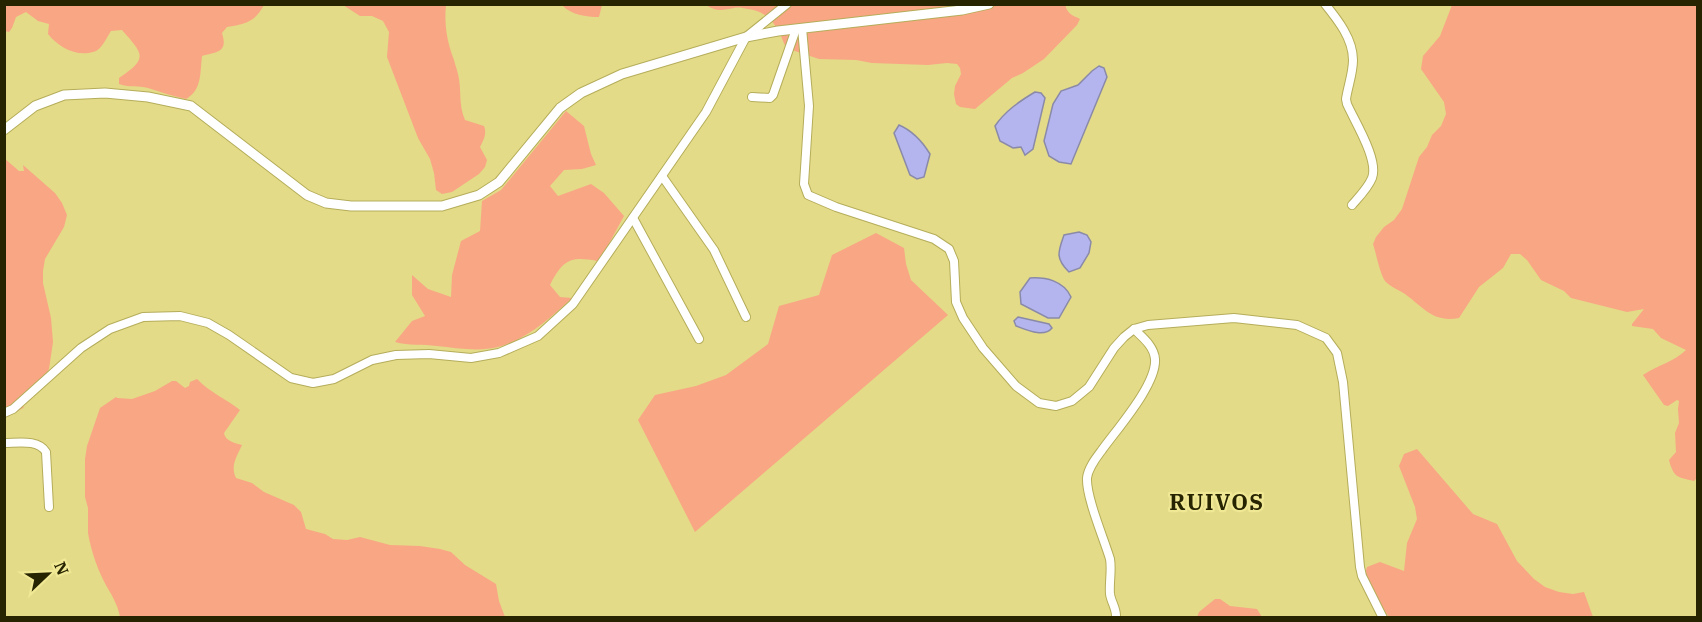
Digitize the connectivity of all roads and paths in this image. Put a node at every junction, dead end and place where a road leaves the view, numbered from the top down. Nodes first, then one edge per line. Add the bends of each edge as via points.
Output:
1 (787, 4) edge
2 (988, 4) edge
3 (1325, 4) edge
4 (799, 28) junction
5 (746, 37) junction
6 (752, 97) dead end
7 (4, 130) edge
8 (662, 176) junction
9 (1352, 205) dead end
10 (633, 218) junction
11 (746, 316) dead end
12 (1134, 329) junction
13 (699, 339) dead end
14 (4, 413) edge
15 (4, 443) edge
16 (49, 507) dead end
17 (1116, 618) edge
18 (1383, 618) edge

1 - 5 street
2 - 4 street
3 - 9 street via 1353,51 1346,99 1373,164 1371,181
4 - 5 street
4 - 6 street via 773,95
4 - 12 street via 809,106 804,184 808,195 934,239 949,249 954,261 956,302 963,318 1016,386 1039,403 1056,406 1072,401 1089,387 1114,348
5 - 7 street via 622,74 581,93 560,108 499,182 479,195 442,206 326,203 307,195 190,106 148,97 105,93 64,96 35,106
5 - 8 street via 706,112
8 - 10 street
8 - 11 street via 714,250
10 - 13 street
10 - 14 street via 573,304 538,336 499,353 471,358 396,355 313,383 291,378 208,323 180,316 143,317 110,329 81,348 14,409
12 - 17 street via 1149,344 1155,357 1154,370 1148,386 1094,460 1087,477 1112,567 1110,595
12 - 18 street via 1234,318 1297,325 1326,338 1337,352 1343,382 1360,567
15 - 16 street via 42,446 46,452

